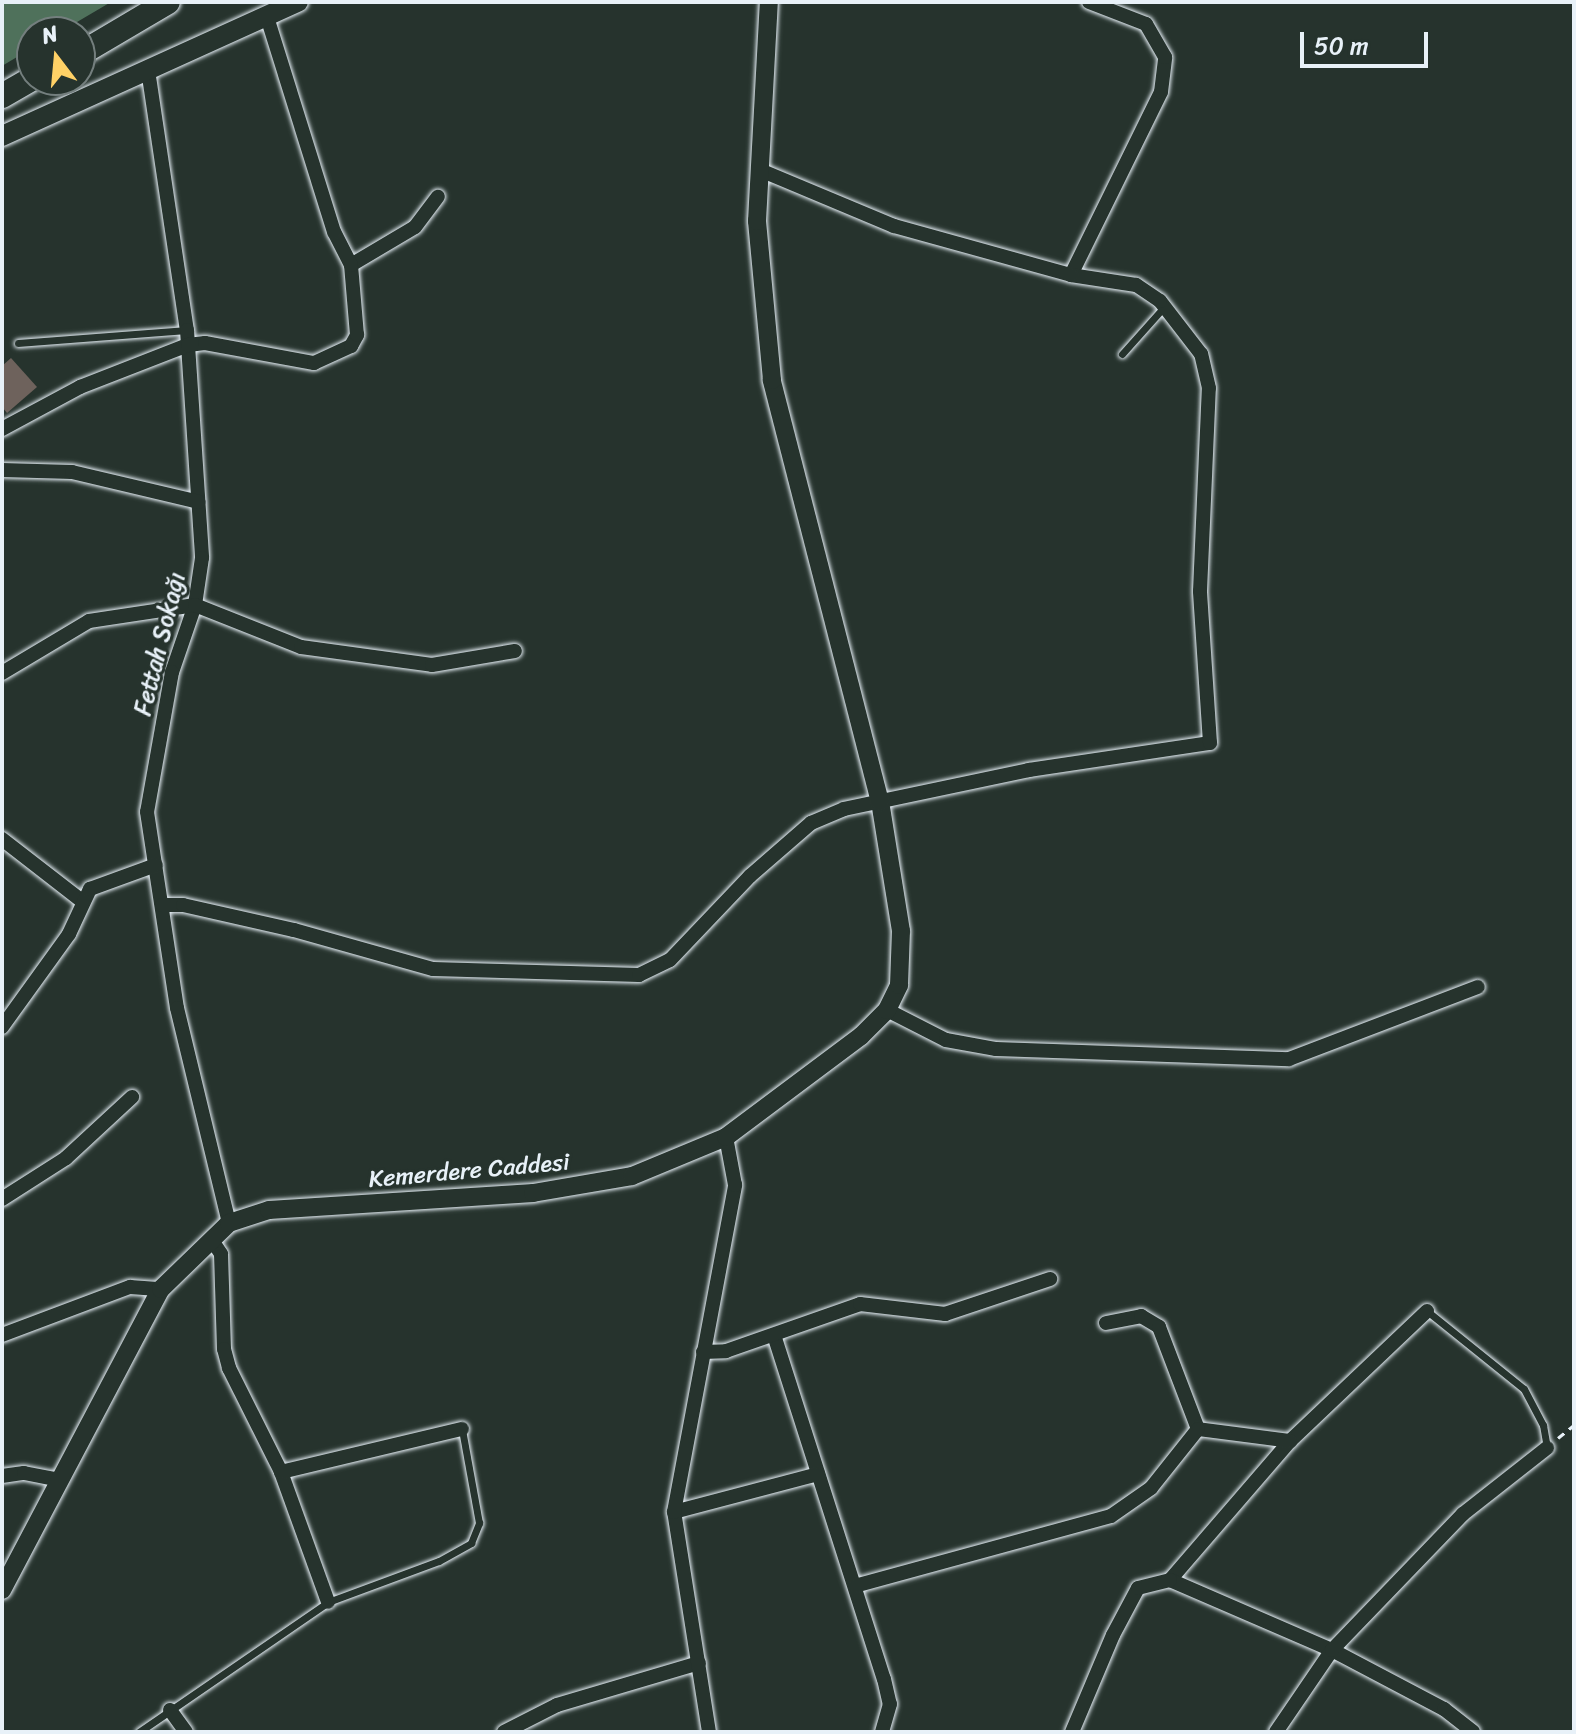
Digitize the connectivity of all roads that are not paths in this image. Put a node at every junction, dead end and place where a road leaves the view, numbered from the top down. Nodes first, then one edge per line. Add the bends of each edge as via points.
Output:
1 (168, 2) edge
2 (298, 2) edge
3 (769, 2) edge
4 (1089, 2) edge
5 (267, 17) junction
6 (96, 45) edge
7 (148, 70) junction
8 (2, 136) edge
9 (760, 170) junction
10 (438, 197) dead end
11 (351, 265) junction
12 (1071, 275) junction
13 (1164, 307) junction
14 (188, 337) junction
15 (18, 343) dead end
16 (1122, 354) dead end
17 (2, 429) edge
18 (2, 470) edge
19 (199, 502) junction
20 (195, 605) junction
21 (515, 651) dead end
22 (2, 673) edge
23 (880, 802) junction
24 (2, 839) edge
25 (156, 865) junction
26 (82, 901) junction
27 (162, 905) junction
28 (1478, 987) dead end
29 (887, 1010) junction
30 (2, 1027) edge
31 (132, 1097) dead end
32 (726, 1137) junction
33 (2, 1199) edge
34 (229, 1223) junction
35 (211, 1239) junction
36 (1050, 1279) dead end
37 (161, 1289) junction
38 (1427, 1311) joint
39 (1106, 1323) dead end
40 (2, 1335) edge
41 (774, 1335) junction
42 (703, 1352) junction
43 (462, 1429) joint
44 (1198, 1429) junction
45 (1290, 1441) junction
46 (1547, 1448) joint
47 (281, 1472) junction
48 (818, 1474) junction
49 (2, 1476) edge
50 (59, 1480) junction
51 (674, 1512) junction
52 (1170, 1580) junction
53 (855, 1586) junction
54 (2, 1590) edge
55 (328, 1602) junction
56 (1332, 1650) junction
57 (699, 1663) junction
58 (170, 1710) junction
59 (513, 1730) edge
60 (139, 1732) edge
61 (186, 1732) edge
62 (709, 1732) edge
63 (882, 1732) edge
64 (1072, 1732) edge
65 (1276, 1732) edge
66 (1473, 1732) edge

1 - 6 highway
2 - 5 main road
3 - 9 street, Kemerdere Caddesi
4 - 12 street via 1146,24 1165,57 1161,92
5 - 7 main road
5 - 11 street via 334,232
7 - 8 main road
7 - 14 street, Fettah Sokağı
9 - 12 street via 894,226
9 - 23 street, Kemerdere Caddesi via 759,273 772,380
10 - 11 street via 415,227
11 - 14 street via 357,335 335,357 290,362
12 - 13 street via 1136,285
13 - 16 lane
13 - 23 street via 1201,354 1209,388 1200,591 1210,743 1029,770
14 - 15 lane
14 - 17 street
14 - 19 street, Fettah Sokağı
18 - 19 street via 72,472
19 - 20 street, Fettah Sokağı via 202,558
20 - 21 street via 301,647 432,665
20 - 22 street via 89,621
20 - 25 street, Fettah Sokağı via 172,672 150,788 147,812
23 - 27 street via 811,823 658,969 623,978 433,969 294,930
23 - 29 street, Kemerdere Caddesi via 903,959
24 - 26 street
25 - 26 street via 105,880
25 - 27 street, Fettah Sokağı
26 - 30 street via 69,934
27 - 34 street, Fettah Sokağı via 188,1063
28 - 29 street via 1289,1059 996,1049 946,1040
29 - 32 street, Kemerdere Caddesi via 848,1047
31 - 33 street via 66,1158
32 - 34 street, Kemerdere Caddesi via 632,1176 533,1193 269,1210
32 - 42 street via 735,1185
34 - 35 street, Kemerdere Caddesi
35 - 37 street, Kemerdere Caddesi
35 - 47 street via 221,1254 226,1359
36 - 41 street via 945,1314 860,1304
37 - 40 street via 130,1287
37 - 50 street, Kemerdere Caddesi
38 - 45 street
38 - 46 lane via 1524,1389 1543,1425
39 - 44 street via 1134,1316 1159,1327
41 - 42 street via 726,1351
41 - 48 street
42 - 51 street
43 - 47 street
43 - 55 lane via 479,1523 471,1543 439,1561
44 - 45 street
44 - 53 street via 1151,1488 1111,1516
45 - 52 street
46 - 56 street via 1463,1514
47 - 55 street
48 - 51 street
48 - 53 street
49 - 50 street via 24,1473
50 - 54 street, Kemerdere Caddesi
51 - 57 street
52 - 56 street
52 - 64 street via 1138,1588
53 - 63 street via 890,1704
55 - 58 lane
56 - 65 street
56 - 66 street via 1444,1709
57 - 59 street via 557,1705
57 - 62 street
58 - 60 lane
58 - 61 street

